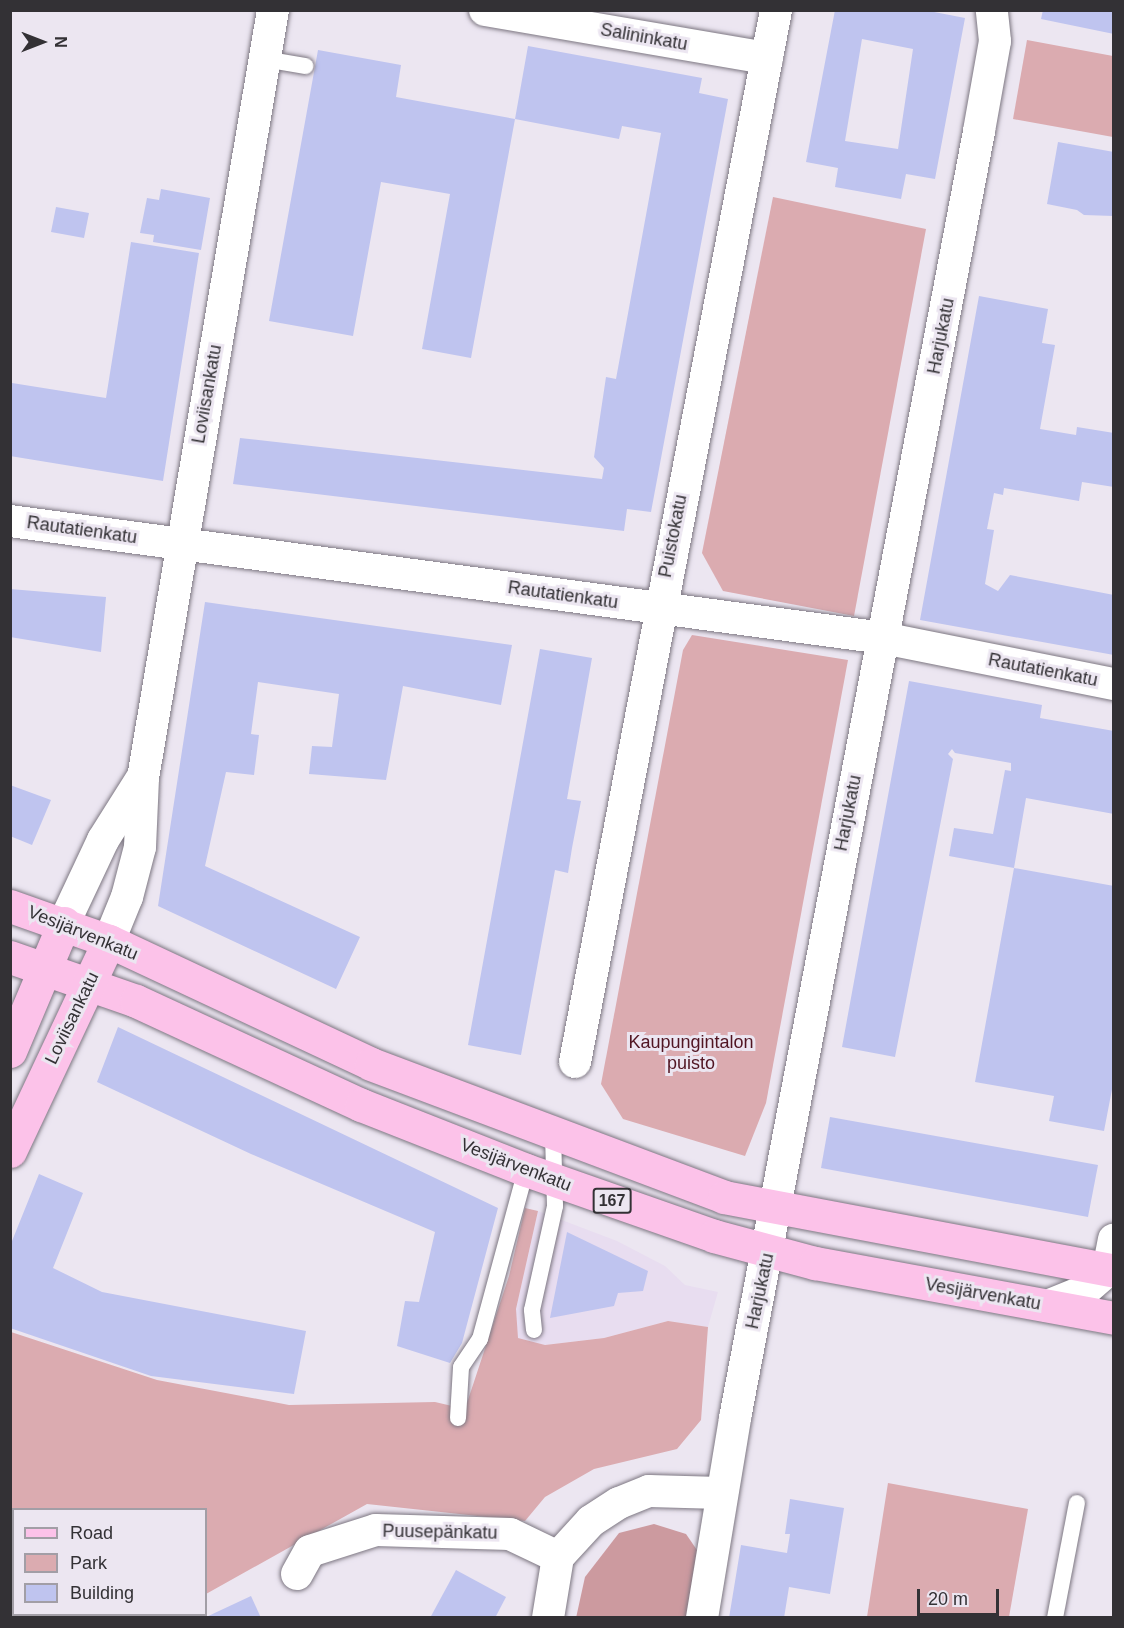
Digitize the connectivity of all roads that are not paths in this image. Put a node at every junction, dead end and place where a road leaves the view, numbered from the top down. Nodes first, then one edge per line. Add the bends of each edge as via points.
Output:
1 (273, 10) edge
2 (485, 10) edge
3 (776, 10) edge
4 (992, 10) edge
5 (767, 58) junction
6 (264, 59) junction
7 (305, 66) dead end
8 (10, 521) edge
9 (180, 544) junction
10 (659, 608) junction
11 (883, 638) junction
12 (1113, 684) edge
13 (142, 778) junction
14 (10, 906) edge
15 (64, 923) junction
16 (109, 941) junction
17 (10, 957) edge
18 (45, 969) junction
19 (89, 984) junction
20 (10, 1051) edge
21 (575, 1062) dead end
22 (553, 1133) junction
23 (10, 1151) edge
24 (541, 1175) junction
25 (776, 1210) junction
26 (768, 1254) junction
27 (1112, 1264) edge
28 (1047, 1306) junction
29 (1113, 1318) edge
30 (534, 1330) dead end
31 (458, 1418) dead end
32 (722, 1493) junction
33 (1077, 1503) dead end
34 (558, 1557) junction
35 (297, 1574) dead end
36 (548, 1617) edge
37 (702, 1617) edge
38 (1055, 1617) edge

1 - 6 street, Loviisankatu
2 - 5 street, Salininkatu
3 - 5 street, Puistokatu
4 - 11 street, Harjukatu via 995,41
5 - 10 street, Puistokatu
6 - 7 lane
6 - 9 street, Loviisankatu
8 - 9 street, Rautatienkatu
9 - 10 street, Rautatienkatu
9 - 13 street, Loviisankatu
10 - 11 street, Rautatienkatu
10 - 21 street, Puistokatu
11 - 12 street, Rautatienkatu
11 - 25 street, Harjukatu
13 - 15 street, Loviisankatu via 103,840
13 - 16 street, Loviisankatu via 140,847 127,897
14 - 15 main road, Vesijärvenkatu / 167
15 - 16 main road, Vesijärvenkatu / 167
15 - 18 main road, Loviisankatu
16 - 19 main road, Loviisankatu
16 - 22 main road, Vesijärvenkatu / 167 via 371,1064
17 - 18 main road, Vesijärvenkatu / 167
18 - 19 main road, Vesijärvenkatu / 167
18 - 20 main road, Loviisankatu
19 - 23 main road, Loviisankatu
19 - 24 main road, Vesijärvenkatu / 167 via 136,1001 361,1105
22 - 24 lane
22 - 25 main road, Vesijärvenkatu / 167 via 724,1197
24 - 26 main road, Vesijärvenkatu / 167
24 - 30 lane via 552,1229 532,1310
24 - 31 lane via 480,1339 461,1367
25 - 26 street, Harjukatu
25 - 27 main road, Vesijärvenkatu / 167
26 - 28 main road, Vesijärvenkatu / 167
26 - 32 street, Harjukatu
27 - 28 street via 1084,1291
28 - 29 main road, Vesijärvenkatu / 167
32 - 34 street via 648,1491 618,1503 591,1521
32 - 37 street, Harjukatu
33 - 38 lane
34 - 35 street, Puusepänkatu via 510,1534 376,1530 310,1551
34 - 36 street

